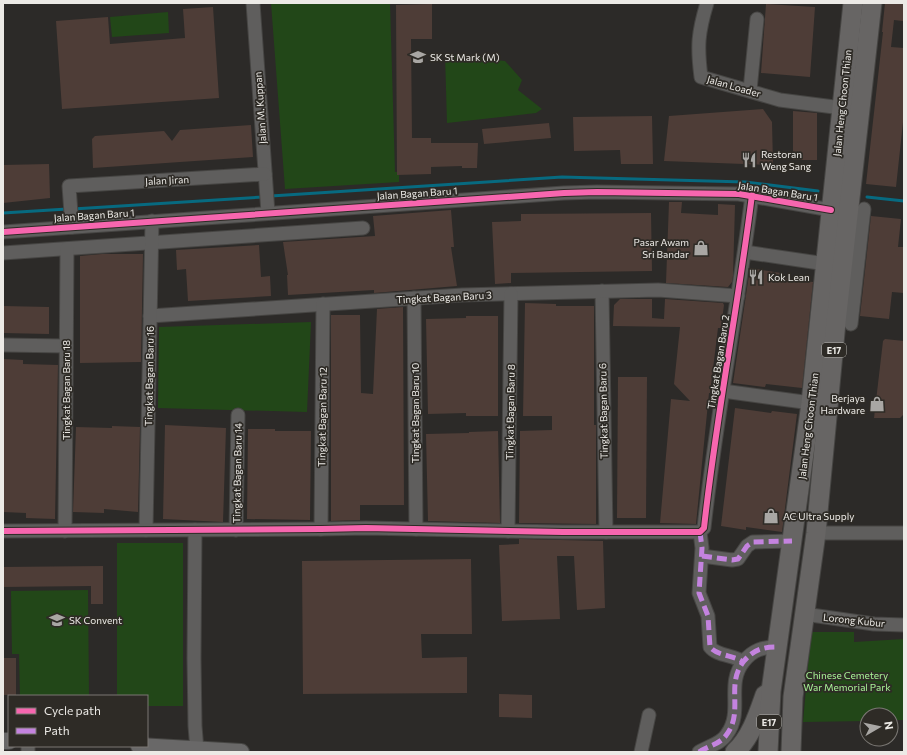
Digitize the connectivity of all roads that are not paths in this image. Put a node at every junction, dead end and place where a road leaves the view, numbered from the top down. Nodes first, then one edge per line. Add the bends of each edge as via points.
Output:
1 (252, 3) edge
2 (707, 3) edge
3 (853, 3) edge
4 (872, 3) edge
5 (756, 20) dead end
6 (750, 90) junction
7 (842, 108) junction
8 (265, 174) junction
9 (752, 195) junction
10 (267, 202) junction
11 (864, 209) dead end
12 (831, 210) junction
13 (71, 215) junction
14 (152, 221) junction
15 (363, 228) dead end
16 (3, 232) edge
17 (152, 243) junction
18 (67, 249) junction
19 (745, 252) junction
20 (3, 253) edge
21 (826, 264) junction
22 (602, 291) junction
23 (511, 294) junction
24 (738, 296) junction
25 (414, 298) junction
26 (323, 304) junction
27 (150, 316) junction
28 (851, 324) dead end
29 (3, 345) edge
30 (66, 346) junction
31 (723, 391) junction
32 (811, 403) junction
33 (238, 415) dead end
34 (321, 529) junction
35 (416, 529) junction
36 (146, 530) junction
37 (195, 530) junction
38 (236, 530) junction
39 (3, 531) edge
40 (66, 531) junction
41 (508, 531) junction
42 (606, 532) junction
43 (701, 532) junction
44 (816, 533) junction
45 (904, 533) edge
46 (792, 541) junction
47 (702, 556) junction
48 (804, 614) junction
49 (904, 625) edge
50 (776, 647) junction
51 (743, 662) junction
52 (773, 672) junction
53 (793, 697) junction
54 (649, 715) dead end
55 (148, 747) edge
56 (197, 750) junction
57 (241, 752) edge
58 (641, 752) edge
59 (699, 752) edge
60 (735, 752) edge
61 (768, 752) edge
62 (791, 752) edge
63 (798, 752) edge

1 - 8 street, Jalan M. Kuppan
2 - 6 street, Jalan Loader via 698,44 701,77
3 - 7 highway, Jalan Heng Choon Thian / E17
4 - 44 highway, Jalan Heng Choon Thian / E17 via 836,322
5 - 6 street
6 - 7 street, Jalan Loader via 780,100
7 - 12 highway, Jalan Heng Choon Thian / E17
8 - 10 street, Jalan M. Kuppan
8 - 13 street, Jalan Jiran via 69,186
9 - 10 street, Jalan Bagan Baru 1 via 564,192
9 - 12 street, Jalan Bagan Baru 1
9 - 19 street, Tingkat Bagan Baru 2
10 - 14 street, Jalan Bagan Baru 1
11 - 28 street
12 - 21 highway, Jalan Heng Choon Thian / E17
13 - 14 street, Jalan Bagan Baru 1
13 - 16 street, Jalan Bagan Baru 1
14 - 17 street, Tingkat Bagan Baru 16
15 - 17 street
17 - 18 street
17 - 27 street, Tingkat Bagan Baru 16
18 - 20 street
18 - 30 street, Tingkat Bagan Baru 18
19 - 21 street
19 - 24 street, Tingkat Bagan Baru 2
21 - 32 highway, Jalan Heng Choon Thian / E17
22 - 23 street, Tingkat Bagan Baru 3
22 - 24 street, Tingkat Bagan Baru 3 via 658,290
22 - 42 street, Tingkat Bagan Baru 6
23 - 25 street, Tingkat Bagan Baru 3 via 462,294
23 - 41 street, Tingkat Bagan Baru 8
24 - 31 street, Tingkat Bagan Baru 2
25 - 26 street, Tingkat Bagan Baru 3
25 - 35 street, Tingkat Bagan Baru 10
26 - 27 street, Tingkat Bagan Baru 3
26 - 34 street, Tingkat Bagan Baru 12
27 - 36 street, Tingkat Bagan Baru 16
29 - 30 street
30 - 40 street, Tingkat Bagan Baru 18
31 - 32 street
31 - 43 street, Tingkat Bagan Baru 2 via 704,528
32 - 46 highway, Jalan Heng Choon Thian / E17
33 - 38 street, Tingkat Bagan Baru 14
34 - 35 street
34 - 38 street
35 - 41 street
36 - 37 street
36 - 40 street
37 - 38 street
37 - 56 street via 194,658
39 - 40 street
41 - 42 street
42 - 43 street
43 - 47 street, Tingkat Bagan Baru 2
44 - 45 street
44 - 48 highway, Jalan Heng Choon Thian / E17
46 - 47 street via 753,542 738,559 732,560
46 - 50 highway, Jalan Heng Choon Thian / E17
47 - 51 street, Tingkat Bagan Baru 2 via 699,592 708,616 710,647
48 - 49 street, Lorong Kubur via 874,624
48 - 53 highway, Jalan Heng Choon Thian / E17
50 - 51 street via 766,647 753,652
50 - 52 highway, Jalan Heng Choon Thian / E17
51 - 59 street via 735,677 735,714 732,725 721,741
52 - 60 highway via 748,737
52 - 61 highway, Jalan Heng Choon Thian / E17
53 - 62 highway, Jalan Heng Choon Thian / E17
53 - 63 highway
54 - 58 street
55 - 56 main road
56 - 57 main road

